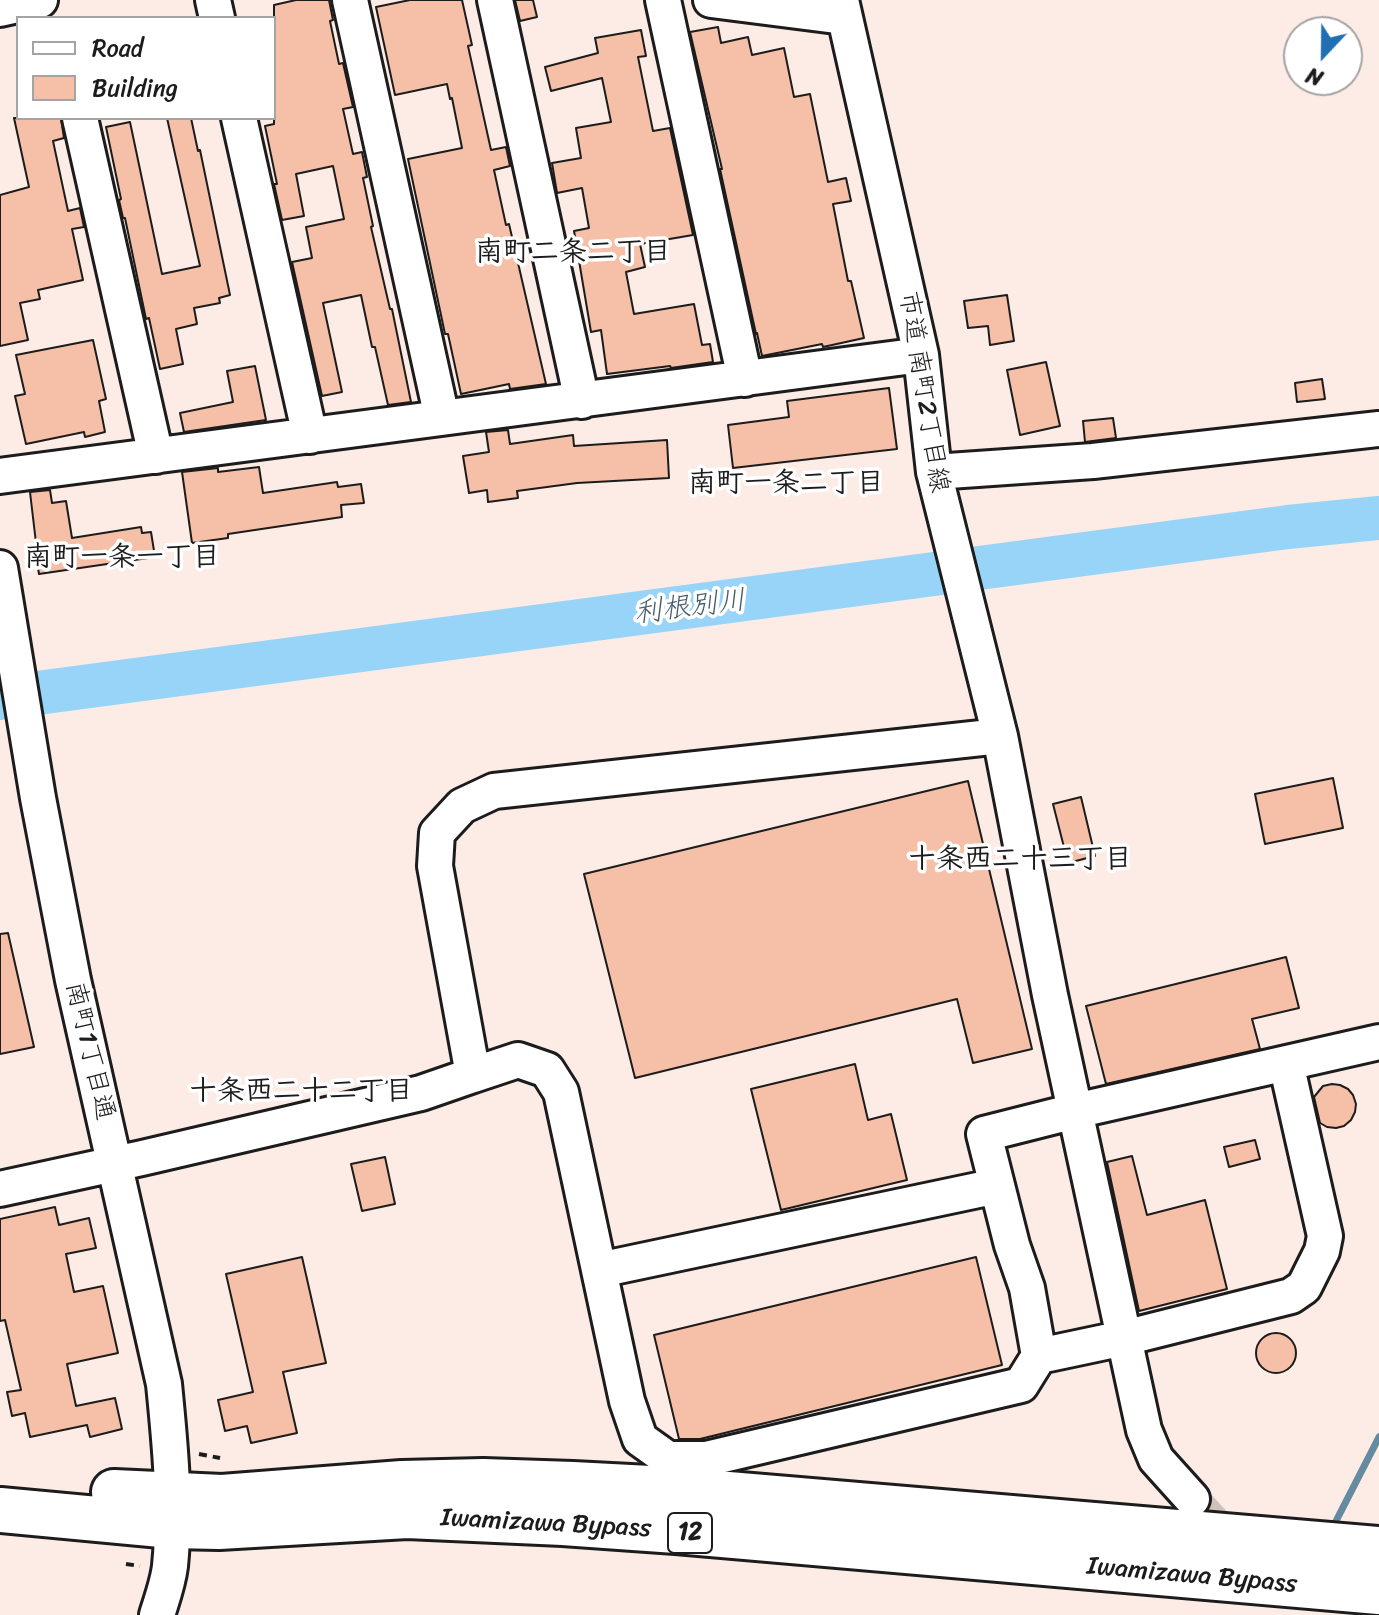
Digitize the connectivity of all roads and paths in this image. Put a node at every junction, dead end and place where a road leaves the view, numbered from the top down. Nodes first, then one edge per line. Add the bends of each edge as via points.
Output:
1 (40, 0) edge
2 (350, 0) edge
3 (495, 0) edge
4 (663, 0) edge
5 (711, 0) edge
6 (842, 8) edge
7 (0, 9) edge
8 (80, 120) edge
9 (239, 120) edge
10 (921, 355) junction
11 (745, 379) junction
12 (582, 401) junction
13 (442, 418) junction
14 (1379, 429) edge
15 (310, 436) junction
16 (156, 456) junction
17 (0, 476) edge
18 (936, 480) junction
19 (0, 568) edge
20 (1000, 736) junction
21 (1379, 1042) edge
22 (1286, 1063) junction
23 (473, 1075) junction
24 (1075, 1111) junction
25 (115, 1164) junction
26 (997, 1186) junction
27 (0, 1189) edge
28 (599, 1270) junction
29 (1124, 1338) junction
30 (1039, 1356) junction
31 (0, 1483) edge
32 (1192, 1499) tunnel mouth
33 (0, 1510) edge
34 (172, 1510) junction
35 (1379, 1549) edge
36 (1379, 1592) edge
37 (157, 1615) edge

1 - 7 street
2 - 13 street
3 - 12 street
4 - 11 street
5 - 6 street
6 - 10 street, 市道 南町2丁目線
8 - 16 street
9 - 15 street
10 - 11 street
10 - 18 street, 市道 南町2丁目線
11 - 12 street
12 - 13 street
13 - 15 street
14 - 18 street
15 - 16 street
16 - 17 street
18 - 20 street, 市道 南町2丁目線
19 - 25 street, 南町1丁目通 via 73,980
20 - 23 street via 494,791 462,806 437,833 435,866
20 - 24 street, 市道 南町2丁目線
21 - 22 street
22 - 24 street
22 - 29 street via 1325,1236 1304,1287 1291,1296
23 - 25 street via 421,1093
23 - 28 street via 518,1060 547,1070 561,1092
24 - 26 street via 984,1134
24 - 29 street, 市道 南町2丁目線
25 - 27 street
25 - 34 street, 南町1丁目通 via 164,1384
26 - 28 street
26 - 30 street via 1027,1288
28 - 30 street via 640,1439 668,1459 706,1459 1021,1385
29 - 30 street
29 - 32 street, 市道 南町2丁目線 via 1144,1430 1156,1459
31 - 34 highway, Iwamizawa Bypass / 12
33 - 34 highway, Iwamizawa Bypass / 12
34 - 35 highway, Iwamizawa Bypass / 12 via 222,1497 483,1481 669,1489
34 - 36 highway, Iwamizawa Bypass / 12 via 219,1527 407,1516 563,1523
34 - 37 street, 南町1丁目通 via 170,1569

